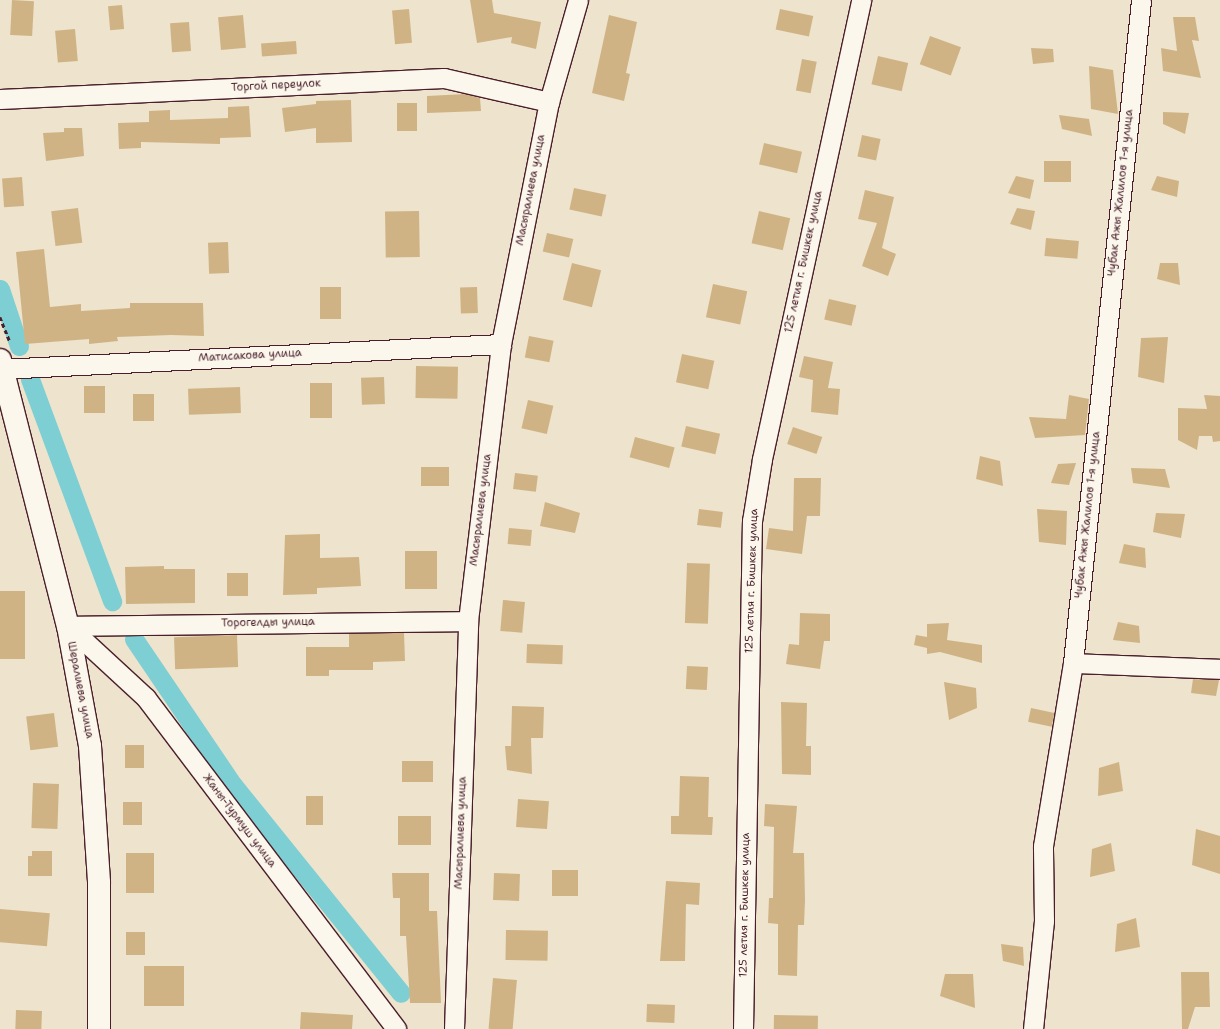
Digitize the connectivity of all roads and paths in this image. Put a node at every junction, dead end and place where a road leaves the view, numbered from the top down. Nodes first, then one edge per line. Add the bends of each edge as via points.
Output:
1 (578, 0) edge
2 (861, 0) edge
3 (1141, 0) edge
4 (0, 99) edge
5 (549, 102) junction
6 (0, 317) edge
7 (500, 344) junction
8 (3, 360) edge
9 (468, 621) junction
10 (68, 626) junction
11 (1073, 663) junction
12 (1220, 669) edge
13 (392, 1027) edge
14 (99, 1029) edge
15 (454, 1029) edge
16 (743, 1029) edge
17 (1033, 1029) edge

1 - 5 street, Масыралиева улица
2 - 16 street, 125 летия г. Бишкек улица via 762,459 752,521
3 - 11 street, Чубак Ажы Жалилов 1-я улица
4 - 5 street, Торгой переулок via 444,78
5 - 7 street, Масыралиева улица
6 - 8 path
7 - 8 street, Матисакова улица
7 - 9 street, Масыралиева улица
8 - 10 street, Шералиева улица
9 - 10 street, Торогелды улица
9 - 15 street, Масыралиева улица
10 - 13 street, Жаны-Турмуш улица via 146,698
10 - 14 street, Шералиева улица via 90,746 99,883
11 - 12 street
11 - 17 street, Чубак Ажы Жалилов 1-я улица via 1044,846 1044,921

